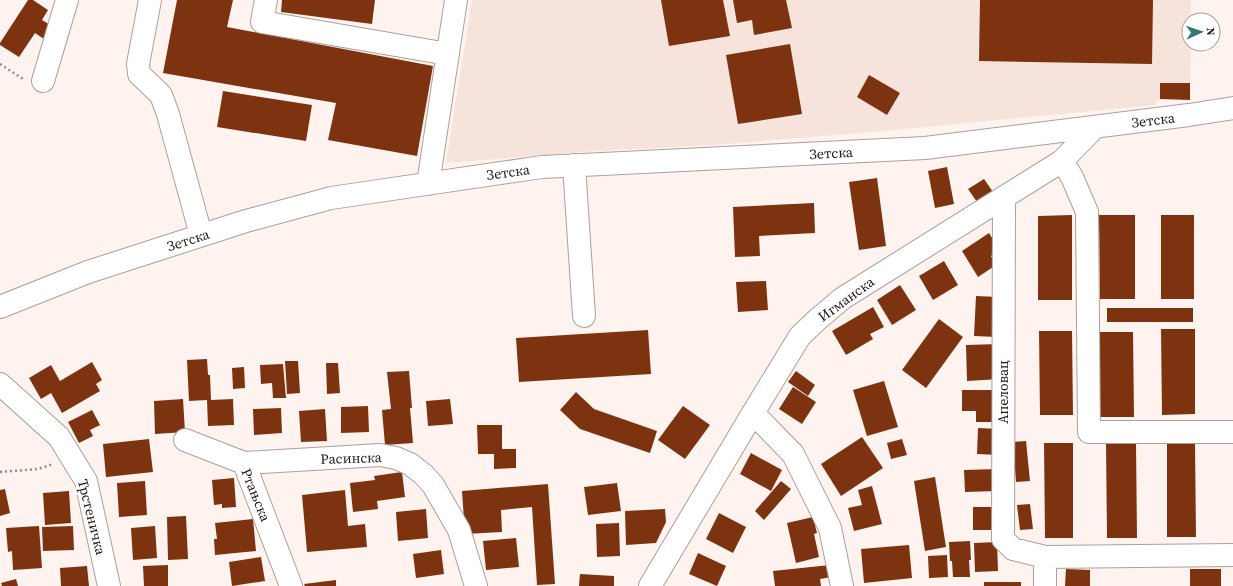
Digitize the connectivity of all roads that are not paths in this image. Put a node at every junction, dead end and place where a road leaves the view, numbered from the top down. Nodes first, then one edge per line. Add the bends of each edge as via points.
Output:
1 (67, 0) edge
2 (150, 0) edge
3 (266, 0) edge
4 (456, 0) edge
5 (448, 54) junction
6 (43, 82) dead end
7 (1233, 108) edge
8 (1094, 128) junction
9 (1062, 161) junction
10 (574, 165) junction
11 (428, 184) junction
12 (1004, 198) junction
13 (201, 235) junction
14 (0, 307) edge
15 (584, 316) dead end
16 (0, 384) edge
17 (753, 412) junction
18 (1233, 432) edge
19 (185, 440) dead end
20 (244, 463) junction
21 (1233, 555) edge
22 (1045, 557) junction
23 (109, 586) edge
24 (291, 586) edge
25 (476, 586) edge
26 (650, 586) edge
27 (842, 586) edge
28 (1045, 586) edge

1 - 6 street
2 - 13 street via 138,64 139,74 161,95
3 - 5 street via 262,22
4 - 5 street
5 - 11 street
7 - 8 street, Зетска
8 - 9 street, Игманска
8 - 10 street, Зетска via 925,148
9 - 12 street, Игманска
9 - 18 street via 1087,212 1089,432
10 - 11 street, Зетска via 542,167
10 - 15 street
11 - 13 street, Зетска via 330,198
12 - 17 street, Игманска via 843,298 818,319 800,336
12 - 22 street, Апеловац via 1003,539 1014,549
13 - 14 street, Зетска via 88,272
16 - 23 street, Трстеничка via 59,437 86,481
17 - 26 street, Игманска
17 - 27 street via 793,454 830,528
19 - 20 street, Ртањска
20 - 24 street, Ртањска
20 - 25 street, Расинска via 380,455 410,464 433,485 459,530
21 - 22 street, Апеловац
22 - 28 street

